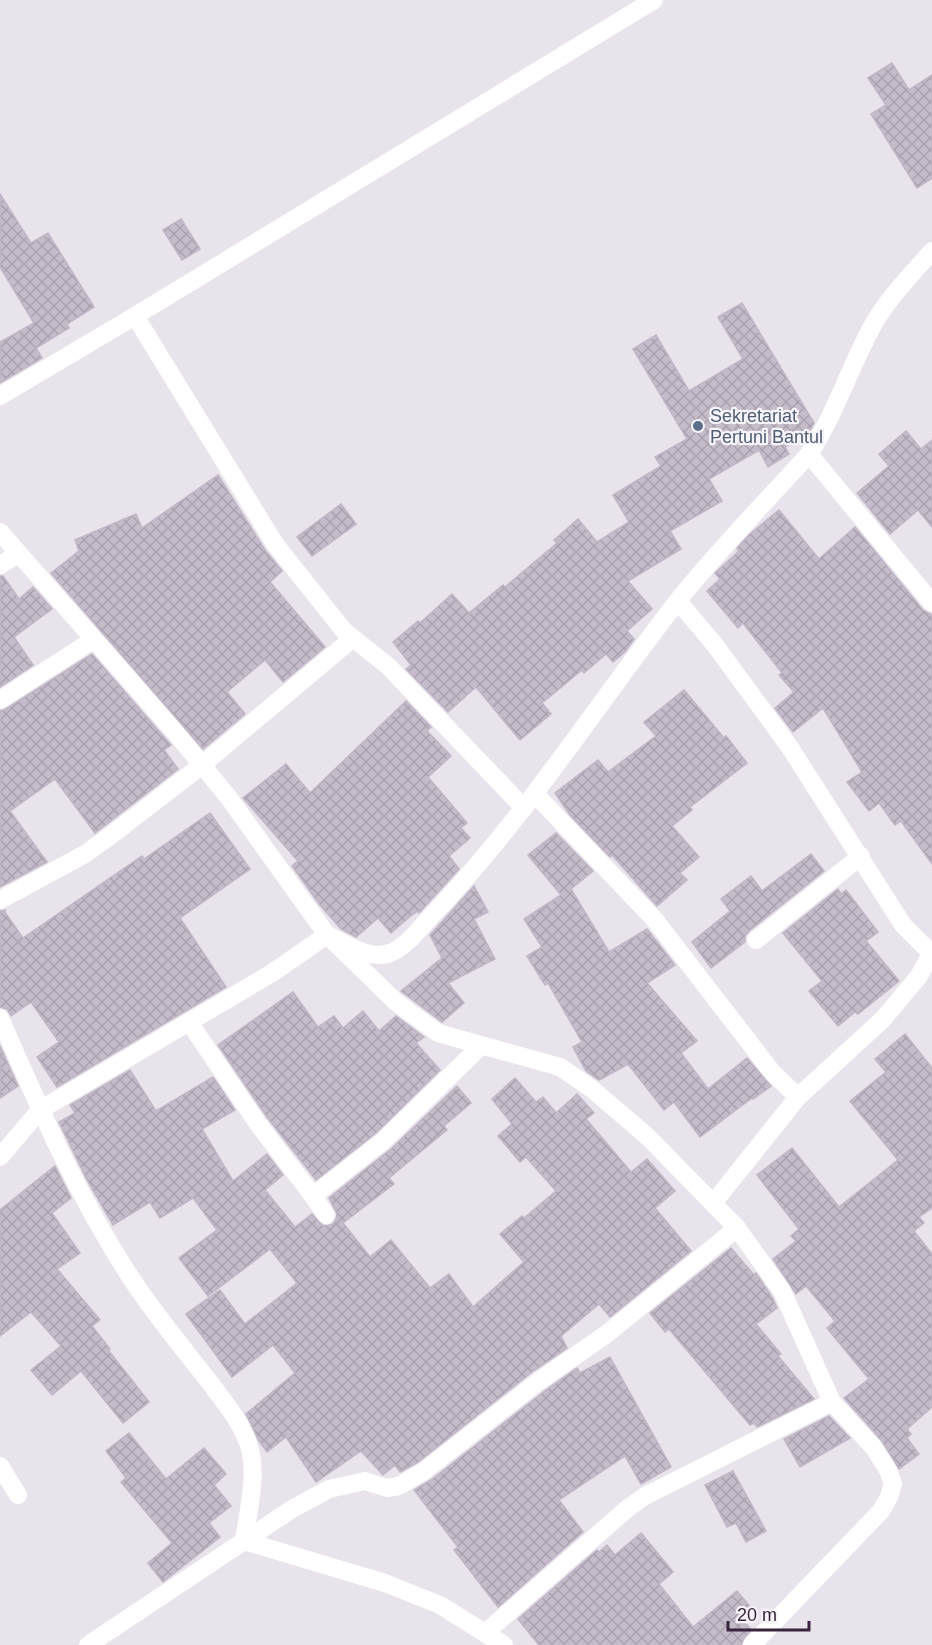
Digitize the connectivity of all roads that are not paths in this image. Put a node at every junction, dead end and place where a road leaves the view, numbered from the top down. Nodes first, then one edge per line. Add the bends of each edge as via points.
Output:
1 (654, 0) edge
2 (932, 251) edge
3 (135, 316) junction
4 (0, 396) edge
5 (809, 454) junction
6 (0, 532) edge
7 (18, 554) junction
8 (0, 565) edge
9 (678, 601) junction
10 (932, 603) edge
11 (353, 638) junction
12 (93, 640) junction
13 (0, 700) edge
14 (202, 765) junction
15 (529, 801) junction
16 (861, 856) junction
17 (0, 900) edge
18 (327, 935) junction
19 (756, 940) dead end
20 (932, 953) edge
21 (0, 1018) edge
22 (189, 1022) junction
23 (481, 1046) junction
24 (798, 1097) junction
25 (40, 1110) junction
26 (0, 1157) edge
27 (314, 1196) junction
28 (714, 1202) junction
29 (326, 1215) dead end
30 (736, 1228) junction
31 (832, 1402) junction
32 (0, 1466) edge
33 (18, 1495) dead end
34 (244, 1541) junction
35 (485, 1633) junction
36 (88, 1645) edge
37 (504, 1645) edge
38 (752, 1645) edge

1 - 3 street
2 - 5 street via 875,321
3 - 4 street
3 - 11 street via 275,544
5 - 9 street
5 - 10 street
6 - 7 street
7 - 8 street
7 - 12 street
9 - 15 street
9 - 16 street via 789,746
11 - 14 street
11 - 15 street via 388,666
12 - 13 street
12 - 14 street
14 - 17 street via 85,854
14 - 18 street
15 - 18 street via 459,886 400,948 372,956
15 - 24 street via 655,920 772,1072
16 - 19 street
16 - 20 street via 903,925
18 - 22 street
18 - 23 street via 397,1003 438,1033
20 - 24 street via 919,976 883,1019
21 - 25 street
22 - 25 street
22 - 27 street via 258,1124
23 - 27 street via 383,1141
23 - 28 street via 560,1067 648,1137
24 - 28 street
25 - 26 street
25 - 34 street via 69,1173 132,1280 220,1397 248,1444 253,1460
27 - 29 street
28 - 30 street
30 - 31 street via 782,1291
30 - 34 street via 608,1333 424,1471 399,1486 387,1488 365,1481 329,1489
31 - 35 street via 645,1496
31 - 38 street via 874,1448 888,1470 893,1484 889,1497 881,1511
32 - 33 street
34 - 35 street via 385,1583 440,1605
34 - 36 street
35 - 37 street

